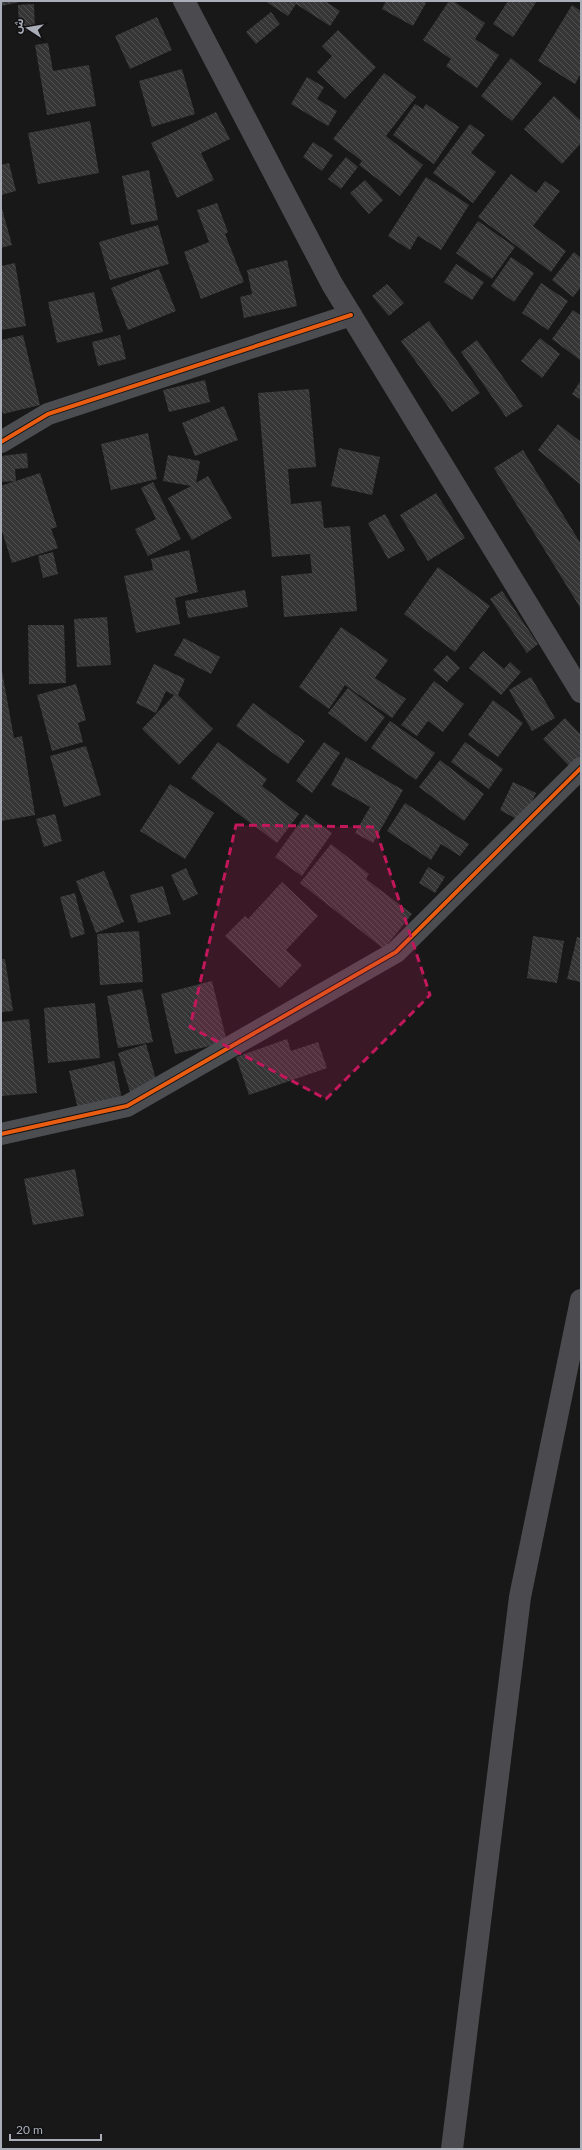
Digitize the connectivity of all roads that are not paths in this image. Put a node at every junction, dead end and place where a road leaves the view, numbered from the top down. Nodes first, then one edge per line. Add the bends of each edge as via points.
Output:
1 (184, 1) edge
2 (351, 315) junction
3 (1, 442) edge
4 (581, 692) edge
5 (581, 768) edge
6 (1, 1134) edge
7 (581, 1300) edge
8 (452, 2149) edge

1 - 2 main road via 332,284
2 - 3 street via 48,414
2 - 4 main road
5 - 6 street via 396,952 127,1106
7 - 8 main road via 520,1597

